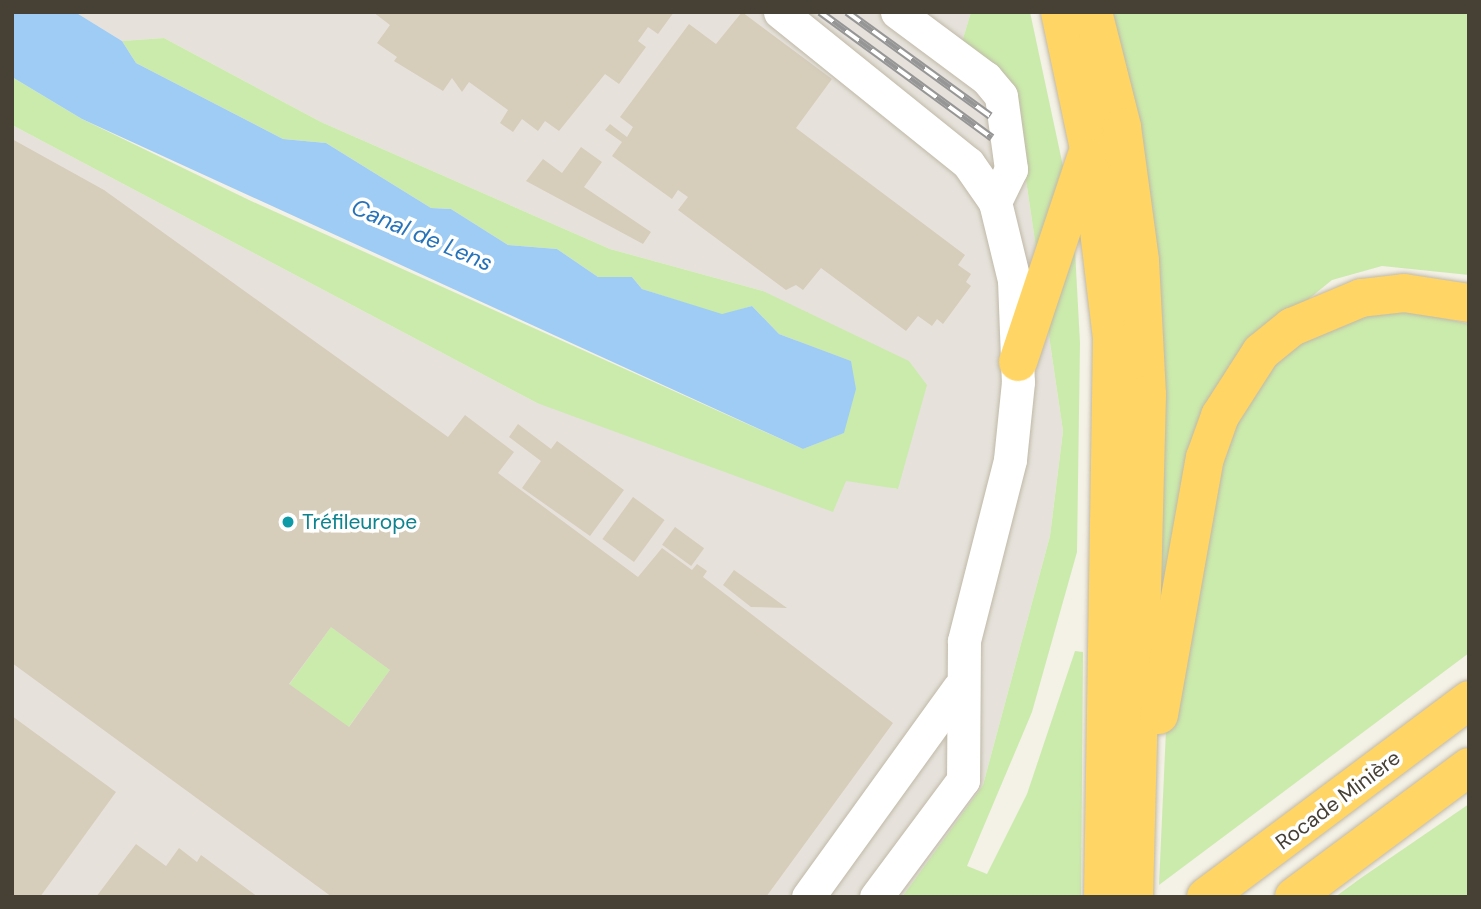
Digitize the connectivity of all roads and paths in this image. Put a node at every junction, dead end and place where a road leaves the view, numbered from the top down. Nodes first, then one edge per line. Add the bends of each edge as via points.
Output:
1 (780, 12) edge
2 (897, 12) edge
3 (1060, 12) edge
4 (1093, 12) edge
5 (1089, 148) junction
6 (995, 202) junction
7 (1469, 303) edge
8 (1018, 362) junction
9 (960, 688) junction
10 (1469, 700) edge
11 (1469, 767) edge
12 (1124, 891) edge
13 (807, 897) edge
14 (876, 897) edge
15 (1206, 897) edge
16 (1294, 897) edge

1 - 6 lane via 968,163
2 - 6 lane via 986,78 1001,96 1011,169
3 - 5 highway
4 - 12 highway via 1122,127 1140,261 1146,382
5 - 8 highway
5 - 12 highway via 1112,337
6 - 8 lane via 1014,280
7 - 12 highway via 1404,293 1323,311 1261,352 1238,383 1200,481
8 - 9 lane via 1010,460 964,641
9 - 13 lane
9 - 14 lane via 968,732 963,780
10 - 15 highway, Rocade Minière
11 - 16 highway

